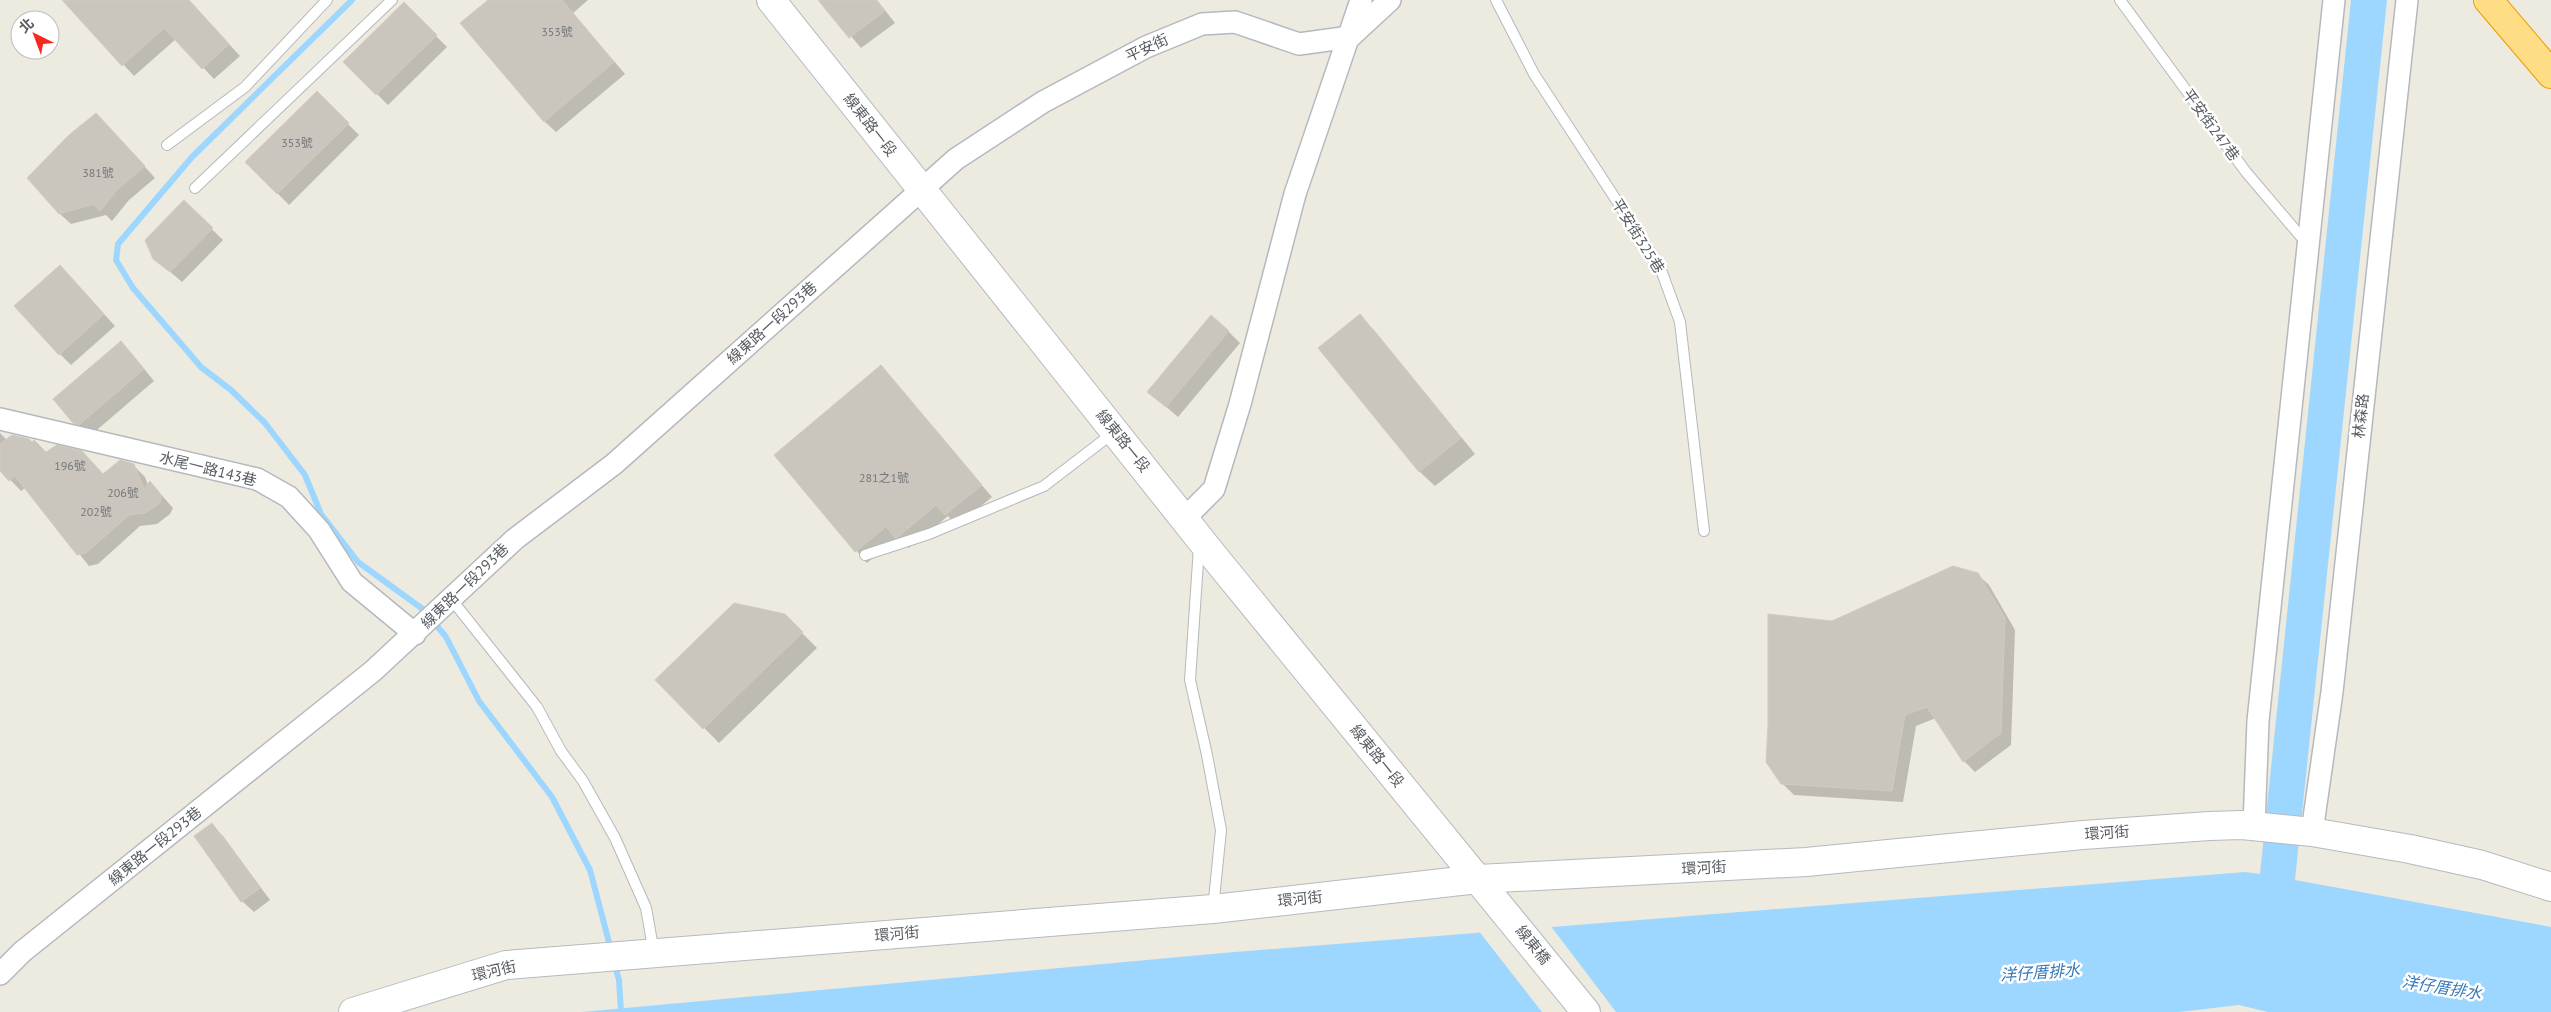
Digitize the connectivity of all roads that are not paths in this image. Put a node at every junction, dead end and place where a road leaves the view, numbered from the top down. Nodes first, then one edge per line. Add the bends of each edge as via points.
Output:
1 (327, 0) edge
2 (392, 0) edge
3 (771, 0) edge
4 (1361, 0) edge
5 (1390, 0) edge
6 (1496, 0) edge
7 (2120, 0) edge
8 (2334, 0) edge
9 (2407, 0) edge
10 (2488, 0) edge
11 (1350, 37) junction
12 (2551, 74) edge
13 (167, 145) dead end
14 (195, 188) dead end
15 (922, 189) junction
16 (2308, 246) junction
17 (0, 418) edge
18 (1116, 431) junction
19 (1192, 528) junction
20 (1704, 531) dead end
21 (865, 556) dead end
22 (452, 600) junction
23 (421, 628) junction
24 (2254, 826) junction
25 (2312, 832) junction
26 (1478, 879) junction
27 (2551, 887) edge
28 (1213, 909) junction
29 (654, 954) junction
30 (0, 974) edge
31 (353, 1012) edge
32 (1586, 1012) edge

1 - 13 lane via 245,87
2 - 14 lane
3 - 15 street, 線東路一段
4 - 11 street
5 - 11 street
6 - 20 lane, 平安街325巷 via 1534,74 1660,267 1680,322
7 - 16 lane, 平安街247巷 via 2246,172
8 - 16 street
9 - 25 street, 林森路 via 2332,692
10 - 12 highway
11 - 15 street, 平安街 via 1299,44 1235,22 1202,24 1146,47 1043,102 956,159
11 - 19 street via 1295,194 1240,404 1214,489
15 - 18 street, 線東路一段
15 - 22 street, 線東路一段293巷 via 614,464 514,539
16 - 24 street via 2258,721
17 - 23 street, 水尾一路143巷 via 257,479 289,497 319,530 352,582
18 - 19 street, 線東路一段
18 - 21 lane via 1044,486
19 - 26 street, 線東路一段
19 - 28 lane via 1190,680 1220,830
22 - 23 street, 線東路一段293巷
22 - 29 lane via 537,707 561,751 583,781 615,838 646,908
23 - 30 street, 線東路一段293巷 via 373,671 22,952
24 - 25 street, 環河街
24 - 26 street, 環河街 via 2083,834 1806,862
25 - 27 street, 環河街 via 2410,848 2482,865
26 - 28 street, 環河街
26 - 32 street, 線東橋
28 - 29 street, 環河街
29 - 31 street, 環河街 via 506,965

